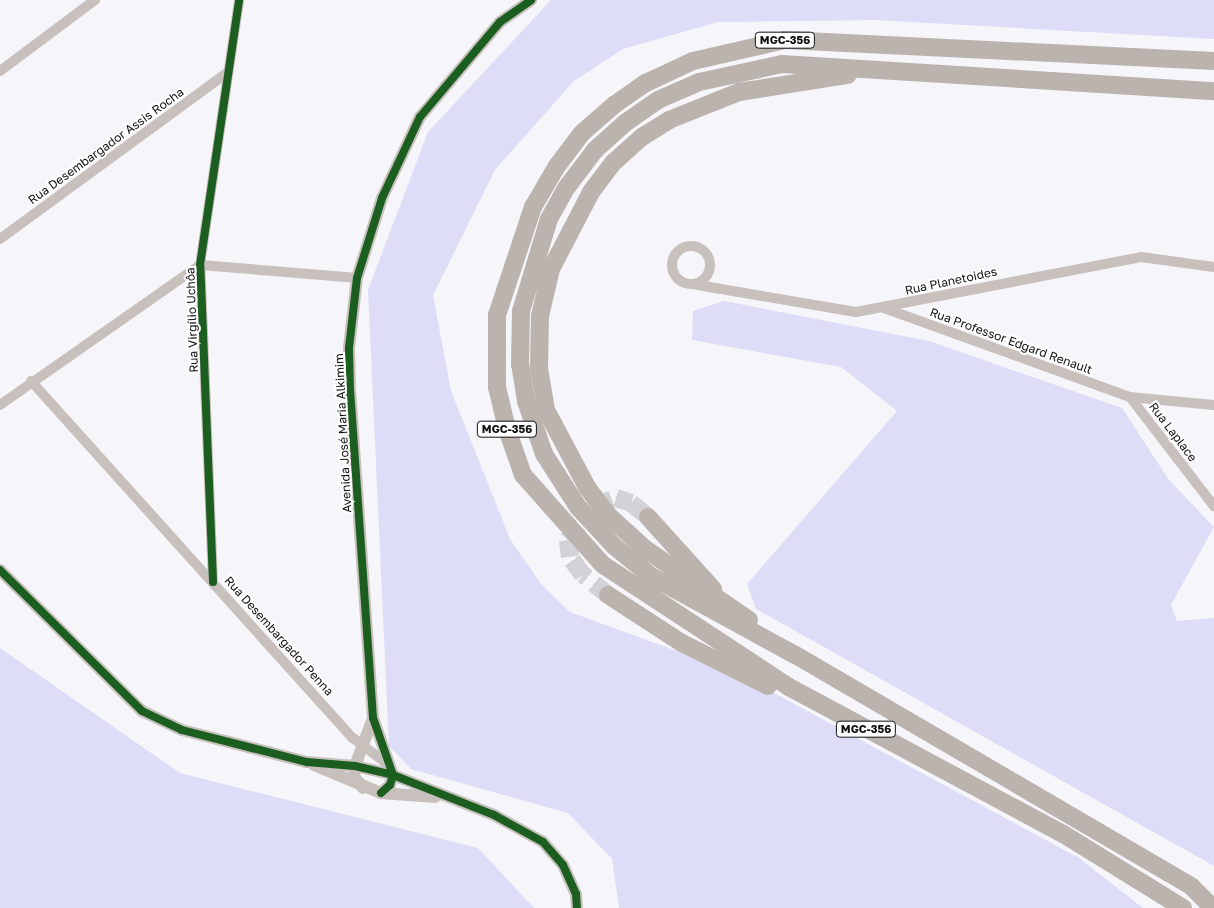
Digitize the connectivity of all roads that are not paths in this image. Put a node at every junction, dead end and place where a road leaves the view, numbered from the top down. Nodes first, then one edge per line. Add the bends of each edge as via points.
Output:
1 (95, 0) edge
2 (238, 0) edge
3 (531, 0) edge
4 (1214, 61) edge
5 (904, 69) junction
6 (0, 71) edge
7 (228, 72) junction
8 (1214, 91) edge
9 (0, 239) edge
10 (200, 265) junction
11 (1214, 267) edge
12 (357, 278) junction
13 (692, 284) dead end
14 (884, 308) junction
15 (31, 381) junction
16 (1130, 397) junction
17 (0, 405) edge
18 (1214, 405) edge
19 (1214, 506) edge
20 (648, 517) tunnel mouth
21 (0, 570) edge
22 (213, 582) junction
23 (608, 595) tunnel mouth
24 (720, 600) junction
25 (795, 655) junction
26 (835, 713) junction
27 (372, 718) junction
28 (363, 745) junction
29 (307, 762) junction
30 (355, 766) junction
31 (393, 772) junction
32 (363, 788) junction
33 (381, 793) junction
34 (445, 798) junction
35 (577, 908) edge
36 (1183, 908) edge
37 (1213, 908) edge

1 - 6 street
2 - 7 street, Rua Virgílio Uchôa
3 - 12 street, Avenida José Maria Alkimim via 500,22 420,117 382,198
4 - 26 highway, MGC-356 via 785,40 693,61 646,83 582,133 557,166 533,207 497,315 498,387 506,429 523,475 603,566 647,598
5 - 8 highway, MGC-356
5 - 24 highway via 739,92 669,120 614,162 590,192 551,269 540,316 539,368 546,410 563,448 608,515 644,548
5 - 25 highway, MGC-356 via 782,64 735,72 658,100 595,150 566,187 549,219 521,311 520,365 526,401 544,454 578,507 614,546 651,576
7 - 9 street, Rua Desembargador Assis Rocha
7 - 10 street, Rua Virgílio Uchôa
10 - 12 street
10 - 15 street
10 - 22 street, Rua Virgílio Uchôa
11 - 14 street, Rua Planetoides via 1141,257
12 - 27 street, Avenida José Maria Alkimim via 349,348 350,390
13 - 14 street, Rua Planetoides via 856,312
14 - 16 street, Rua Professor Edgard Renault
15 - 17 street
15 - 22 street, Rua Desembargador Penna
16 - 18 street, Rua Professor Edgard Renault
16 - 19 street, Rua Laplace
20 - 24 highway
21 - 29 street via 142,710 182,730
22 - 28 street, Rua Desembargador Penna
23 - 26 highway via 682,643
24 - 25 highway
25 - 37 highway, MGC-356 via 1191,886
26 - 36 highway, MGC-356 via 1063,834
27 - 28 street, Avenida José Maria Alkimim
27 - 31 street, Avenida José Maria Alkimim
28 - 30 street, Avenida José Maria Alkimim
28 - 31 street, Rua Desembargador Penna
29 - 30 street
29 - 32 street
30 - 31 street
30 - 32 street via 354,777
31 - 33 street via 390,785
31 - 34 street
32 - 33 street
33 - 34 street
34 - 35 street via 494,815 543,842 563,865 576,894

